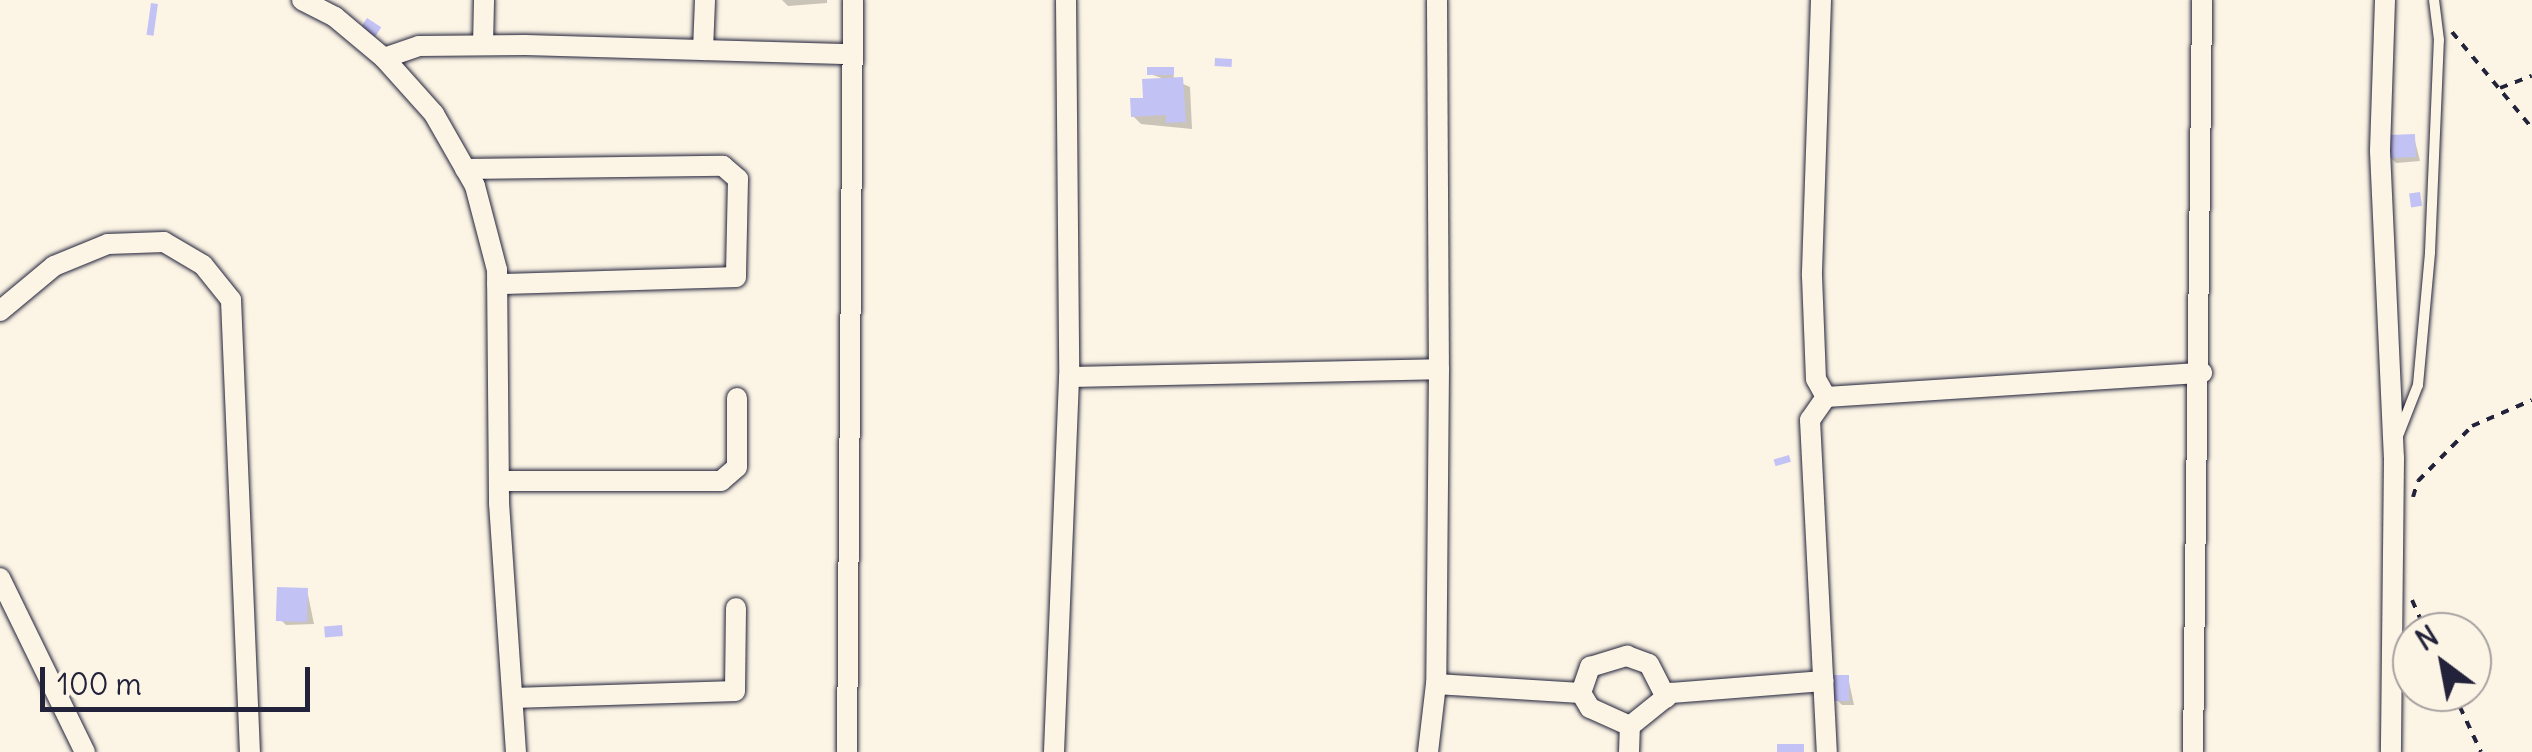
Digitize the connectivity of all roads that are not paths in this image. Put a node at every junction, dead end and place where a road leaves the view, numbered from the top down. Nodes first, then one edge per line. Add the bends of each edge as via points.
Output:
1 (302, 0) edge
2 (484, 0) edge
3 (705, 0) edge
4 (853, 0) edge
5 (1066, 0) edge
6 (1437, 0) edge
7 (1821, 0) edge
8 (2202, 0) edge
9 (2385, 0) edge
10 (2434, 0) edge
11 (484, 45) junction
12 (703, 50) junction
13 (852, 54) junction
14 (384, 58) junction
15 (465, 169) junction
16 (497, 284) junction
17 (5, 298) edge
18 (1440, 370) junction
19 (2202, 373) junction
20 (1069, 378) junction
21 (1826, 396) junction
22 (737, 398) dead end
23 (2394, 446) junction
24 (498, 481) junction
25 (0, 578) edge
26 (736, 608) dead end
27 (1824, 681) junction
28 (1436, 684) junction
29 (1581, 693) junction
30 (514, 698) junction
31 (1666, 698) junction
32 (1630, 726) junction
33 (86, 752) edge
34 (250, 752) edge
35 (516, 752) edge
36 (848, 752) edge
37 (1054, 752) edge
38 (1428, 752) edge
39 (1629, 752) edge
40 (1827, 752) edge
41 (2194, 752) edge
42 (2391, 752) edge

1 - 14 street via 335,17
2 - 11 street
3 - 12 street
4 - 13 street
5 - 20 street
6 - 18 street
7 - 21 street via 1812,276 1816,379
8 - 19 street
9 - 23 street via 2380,151
10 - 23 lane via 2440,40 2420,366
11 - 12 street
11 - 14 street via 419,46
12 - 13 street
13 - 36 street
14 - 15 street via 434,114
15 - 16 street via 475,186
15 - 16 street via 723,166 738,178 736,277
16 - 24 street
17 - 34 street via 54,266 108,244 164,242 204,264 231,300
18 - 20 street
18 - 28 street
19 - 21 street
19 - 41 street
20 - 37 street
21 - 27 street via 1810,420
22 - 24 street via 737,467 722,481
23 - 42 street
24 - 30 street
25 - 33 street
26 - 30 street via 735,691
27 - 31 street
27 - 40 street
28 - 29 street
28 - 38 street
29 - 31 street via 1590,668 1627,656 1649,664
29 - 32 street via 1590,708
30 - 35 street
31 - 32 street
32 - 39 street

